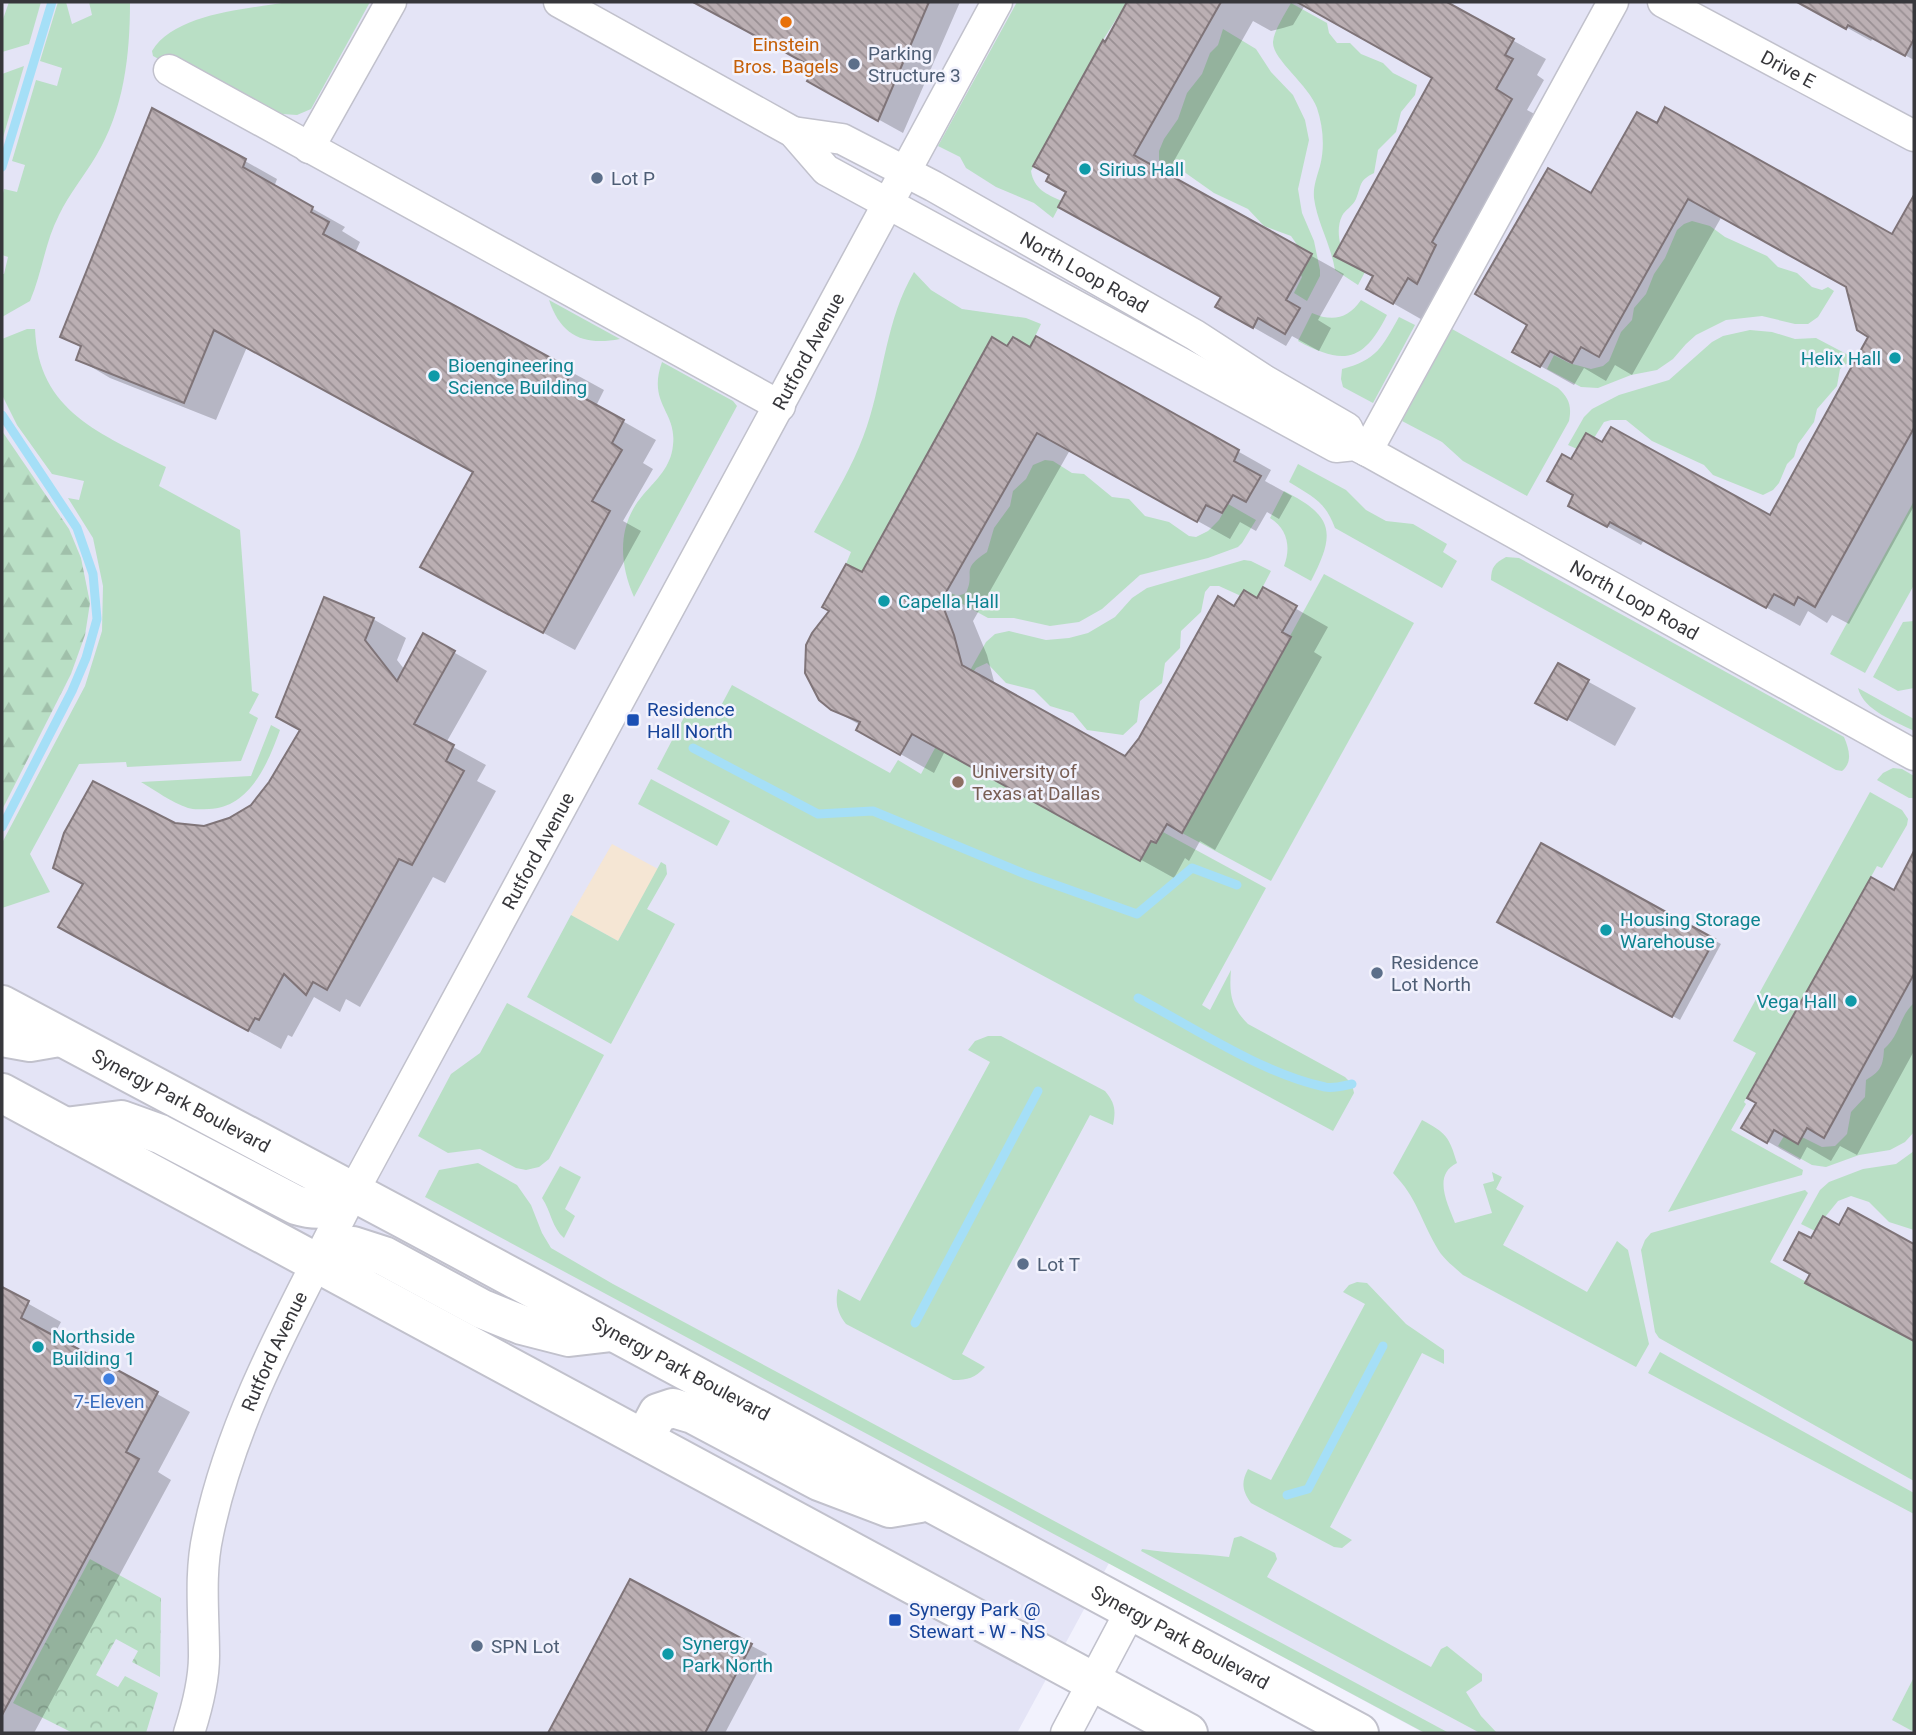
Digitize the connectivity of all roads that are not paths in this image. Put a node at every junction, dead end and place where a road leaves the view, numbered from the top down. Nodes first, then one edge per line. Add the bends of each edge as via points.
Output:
1 (391, 2) edge
2 (559, 2) edge
3 (997, 2) edge
4 (1613, 2) edge
5 (1663, 2) edge
6 (169, 70) dead end
7 (793, 132) junction
8 (1914, 136) edge
9 (309, 148) junction
10 (906, 172) junction
11 (889, 203) junction
12 (780, 406) junction
13 (1361, 448) junction
14 (1914, 755) edge
15 (2, 1005) edge
16 (2, 1037) edge
17 (61, 1037) junction
18 (2, 1093) edge
19 (65, 1127) junction
20 (353, 1192) junction
21 (317, 1263) junction
22 (614, 1332) junction
23 (644, 1439) junction
24 (929, 1502) junction
25 (1130, 1612) junction
26 (1093, 1683) junction
27 (189, 1733) edge
28 (1066, 1733) edge
29 (1188, 1733) edge
30 (1359, 1733) edge

1 - 9 street
2 - 7 street, North Loop Road
3 - 10 street, Rutford Avenue
4 - 13 street
5 - 8 street, Drive E
6 - 9 street
7 - 10 street, North Loop Road via 842,139
7 - 11 street, North Loop Road via 826,170
9 - 12 street
10 - 11 street, Rutford Avenue
10 - 13 street, North Loop Road via 1195,335 1348,428
11 - 12 street, Rutford Avenue
11 - 13 street, North Loop Road via 1336,447
12 - 20 street, Rutford Avenue
13 - 14 street, North Loop Road
15 - 17 street, Synergy Park Boulevard
16 - 17 street via 30,1042
17 - 20 street, Synergy Park Boulevard
18 - 19 street
19 - 20 street via 121,1120 160,1134 316,1211
19 - 21 street
20 - 21 street, Rutford Avenue
20 - 22 street, Synergy Park Boulevard
21 - 22 street via 353,1247 384,1256 482,1310 522,1325 569,1337
21 - 23 street
21 - 27 street, Rutford Avenue via 263,1372 217,1492 202,1590 204,1658
22 - 24 street, Synergy Park Boulevard
23 - 24 street via 659,1413 673,1408 693,1414 819,1481 890,1508
23 - 26 street
24 - 25 street, Synergy Park Boulevard
25 - 26 street
25 - 30 street, Synergy Park Boulevard
26 - 28 street
26 - 29 street

